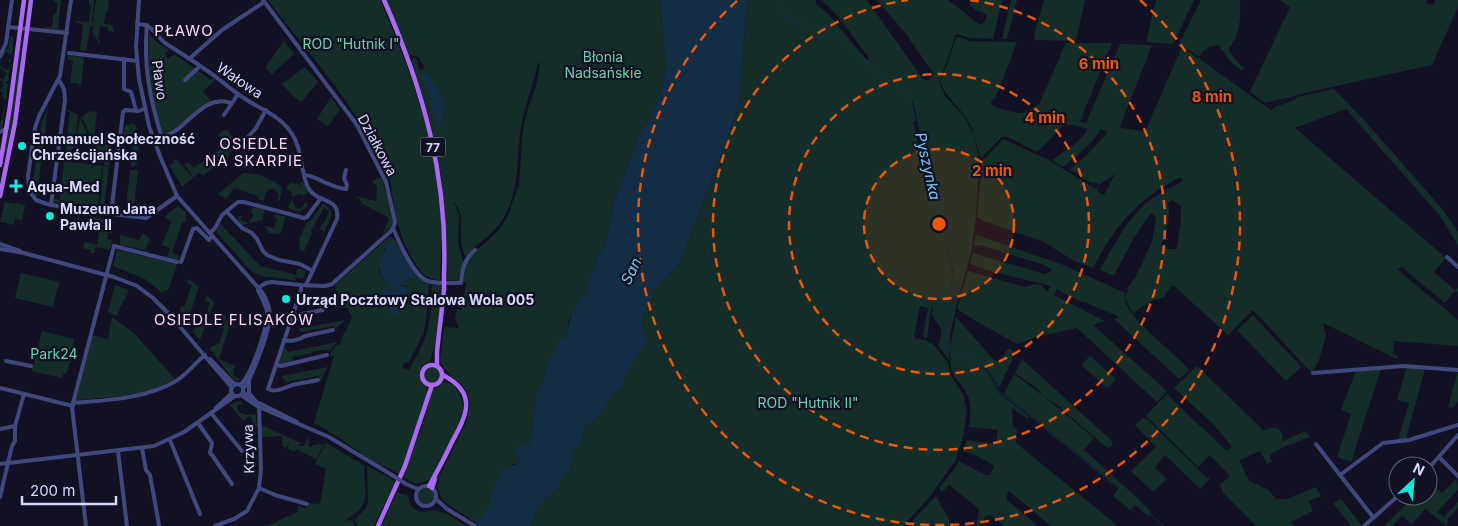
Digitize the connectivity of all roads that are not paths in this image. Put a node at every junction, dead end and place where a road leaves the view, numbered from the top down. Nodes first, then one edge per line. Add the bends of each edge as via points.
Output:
1 (12, 0) edge
2 (24, 0) edge
3 (31, 0) edge
4 (71, 0) edge
5 (139, 0) edge
6 (384, 0) edge
7 (264, 1) edge
8 (137, 24) junction
9 (147, 25) junction
10 (8, 27) junction
11 (20, 28) junction
12 (27, 29) junction
13 (66, 33) junction
14 (69, 53) dead end
15 (0, 56) edge
16 (124, 59) junction
17 (189, 59) junction
18 (137, 61) junction
19 (200, 66) junction
20 (59, 80) junction
21 (185, 80) dead end
22 (238, 94) junction
23 (231, 102) junction
24 (136, 110) junction
25 (144, 110) junction
26 (266, 110) junction
27 (224, 115) dead end
28 (7, 128) junction
29 (0, 132) edge
30 (162, 138) junction
31 (154, 142) junction
32 (241, 144) dead end
33 (0, 165) edge
34 (346, 170) dead end
35 (305, 175) junction
36 (0, 196) edge
37 (178, 196) junction
38 (321, 198) junction
39 (51, 205) junction
40 (227, 212) junction
41 (111, 214) junction
42 (393, 228) junction
43 (211, 235) junction
44 (1, 246) edge
45 (475, 250) dead end
46 (1447, 257) dead end
47 (1458, 267) edge
48 (313, 271) junction
49 (107, 275) junction
50 (301, 285) junction
51 (306, 286) junction
52 (258, 288) junction
53 (322, 310) dead end
54 (293, 314) junction
55 (333, 330) dead end
56 (284, 340) junction
57 (205, 354) junction
58 (327, 355) dead end
59 (6, 361) dead end
60 (276, 365) junction
61 (434, 365) junction
62 (31, 366) dead end
63 (1458, 370) edge
64 (1313, 373) dead end
65 (442, 377) junction
66 (249, 380) junction
67 (318, 380) dead end
68 (430, 385) junction
69 (0, 388) edge
70 (239, 389) junction
71 (24, 394) junction
72 (234, 395) junction
73 (73, 404) junction
74 (259, 405) junction
75 (211, 413) junction
76 (198, 423) junction
77 (1458, 425) edge
78 (14, 426) junction
79 (0, 429) edge
80 (1458, 435) edge
81 (170, 440) junction
82 (1316, 444) dead end
83 (142, 448) junction
84 (118, 451) junction
85 (242, 451) dead end
86 (78, 455) junction
87 (1439, 457) joint
88 (9, 463) junction
89 (0, 464) edge
90 (1340, 475) junction
91 (1458, 476) edge
92 (232, 484) dead end
93 (431, 487) junction
94 (259, 488) junction
95 (417, 490) junction
96 (0, 497) edge
97 (435, 501) junction
98 (306, 504) dead end
99 (1388, 504) edge
100 (200, 514) dead end
101 (1373, 517) junction
102 (159, 525) dead end
103 (86, 526) edge
104 (127, 526) edge
105 (215, 526) edge
106 (378, 526) edge
107 (475, 526) edge
108 (1364, 526) edge

1 - 10 street
2 - 11 main road
3 - 12 main road
4 - 13 street
5 - 8 street
6 - 61 main road, 77, bridge via 422,100 442,202 444,290
7 - 17 street via 222,30
7 - 42 street, Działkowa via 360,131 386,182
8 - 9 street
8 - 18 street
9 - 17 street, Wałowa via 165,43
9 - 30 street, Pławo via 148,84
10 - 11 street
10 - 15 street via 6,45
11 - 12 street
11 - 28 main road
12 - 13 street
12 - 36 main road via 15,123
13 - 20 street
14 - 16 street
16 - 18 street
16 - 24 street via 124,89 131,92
17 - 19 street, Wałowa
18 - 25 street
19 - 21 street
19 - 22 street, Wałowa
20 - 39 street via 65,100
20 - 39 street via 35,128 28,181 33,197
22 - 23 street
22 - 26 street, Wałowa
23 - 27 street
23 - 30 street via 210,103
24 - 25 street
24 - 41 street via 123,112
25 - 31 street
26 - 32 street via 256,128
26 - 35 street, Wałowa via 293,135
28 - 29 street
28 - 33 main road
30 - 31 street
31 - 37 street
34 - 35 street via 346,189
35 - 38 street, Wałowa via 310,190
37 - 41 street via 146,218
37 - 43 street
38 - 40 street via 304,218 242,202
38 - 48 street, Wałowa via 335,205 338,212
39 - 41 street
40 - 43 street via 220,216
40 - 48 street via 242,228 252,233 267,255
42 - 45 street, Działkowa via 407,257 427,280 460,283 464,264
42 - 51 street via 335,282 325,286
43 - 49 street via 209,240 198,229 193,229 179,262 114,246
43 - 52 street
44 - 49 street
46 - 47 street
48 - 51 street, Wałowa
49 - 57 street via 130,282 147,292
49 - 73 street
50 - 51 street
50 - 52 street via 271,282
50 - 54 street
52 - 66 street via 265,297 270,317
52 - 70 street via 266,308 266,323 248,374
53 - 54 street
54 - 56 street
55 - 56 street
56 - 60 street
57 - 70 street
57 - 73 street via 178,380 159,389 125,398
58 - 60 street
59 - 62 street
60 - 67 street via 269,390
61 - 65 main road via 441,370
61 - 68 main road, 77 via 422,372 423,379
63 - 64 street via 1404,366
65 - 68 main road via 437,384
65 - 93 main road via 449,378 465,398 466,413
66 - 70 street
66 - 74 street via 249,393
68 - 106 main road, 77 via 405,466
69 - 71 street
70 - 72 street
70 - 72 street
70 - 74 street
71 - 73 street
71 - 78 street
72 - 75 street
73 - 86 street
74 - 94 street, Krzywa
74 - 95 street, bridge via 337,442
75 - 76 street
75 - 85 street
76 - 81 street
76 - 92 street via 212,443 210,453
77 - 90 street via 1409,440 1383,443
78 - 79 street
78 - 88 street
80 - 87 street
81 - 83 street
81 - 100 street
82 - 90 street
83 - 84 street
83 - 102 street
84 - 86 street
84 - 104 street
86 - 88 street
86 - 103 street
87 - 91 street
88 - 89 street
88 - 96 street
90 - 101 street
93 - 95 street via 423,486
93 - 97 street via 436,493
94 - 98 street
94 - 105 street, Krzywa via 247,511 234,520
95 - 97 street via 416,499 420,505 427,506
97 - 107 street
99 - 101 street
101 - 108 street

